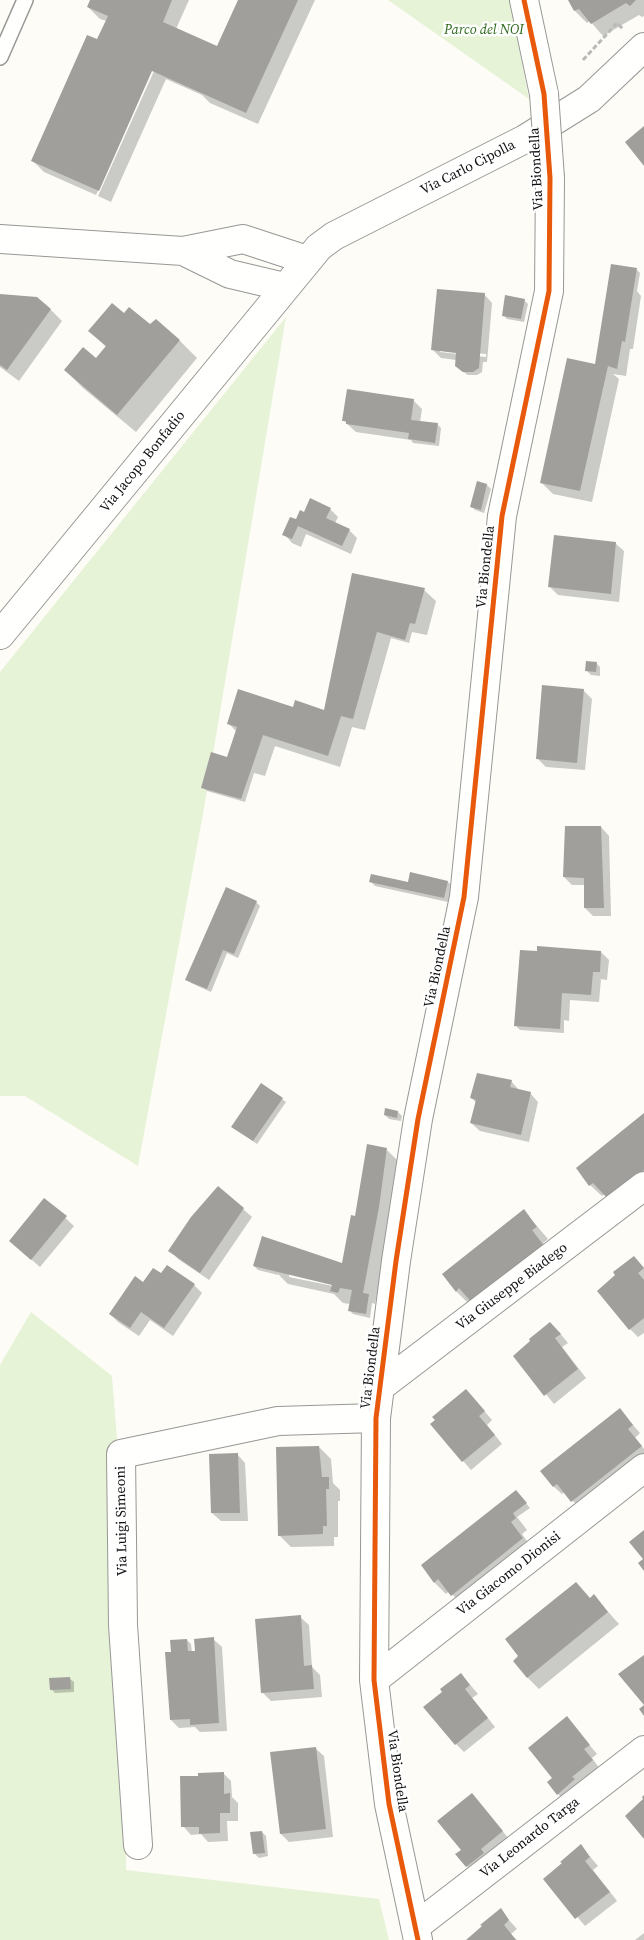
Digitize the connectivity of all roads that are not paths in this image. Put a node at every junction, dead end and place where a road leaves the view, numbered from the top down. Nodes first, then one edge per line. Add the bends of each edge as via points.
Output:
1 (25, 0) edge
2 (524, 0) edge
3 (644, 47) edge
4 (0, 57) edge
5 (0, 239) edge
6 (183, 251) junction
7 (307, 260) junction
8 (285, 288) junction
9 (0, 635) edge
10 (644, 1186) edge
11 (380, 1387) junction
12 (376, 1418) junction
13 (644, 1468) edge
14 (374, 1680) junction
15 (644, 1750) edge
16 (138, 1846) dead end
17 (417, 1934) edge

1 - 4 lane
2 - 11 street, Via Biondella, bridge via 544,94 550,178 549,291 502,516 464,897 418,1119
3 - 7 street, Via Carlo Cipolla via 590,99 525,139 334,236
5 - 6 street
6 - 7 street via 243,239
6 - 8 street via 230,274
7 - 8 street, Via Carlo Cipolla
8 - 9 street, Via Jacopo Bonfadio
10 - 11 street, Via Giuseppe Biadego
11 - 12 street, Via Biondella
12 - 14 street, Via Biondella
12 - 16 street, Via Luigi Simeoni via 278,1421 121,1454 123,1625
13 - 14 street, Via Giacomo Dionisi
14 - 17 street, Via Biondella via 389,1804
15 - 17 street, Via Leonardo Targa

